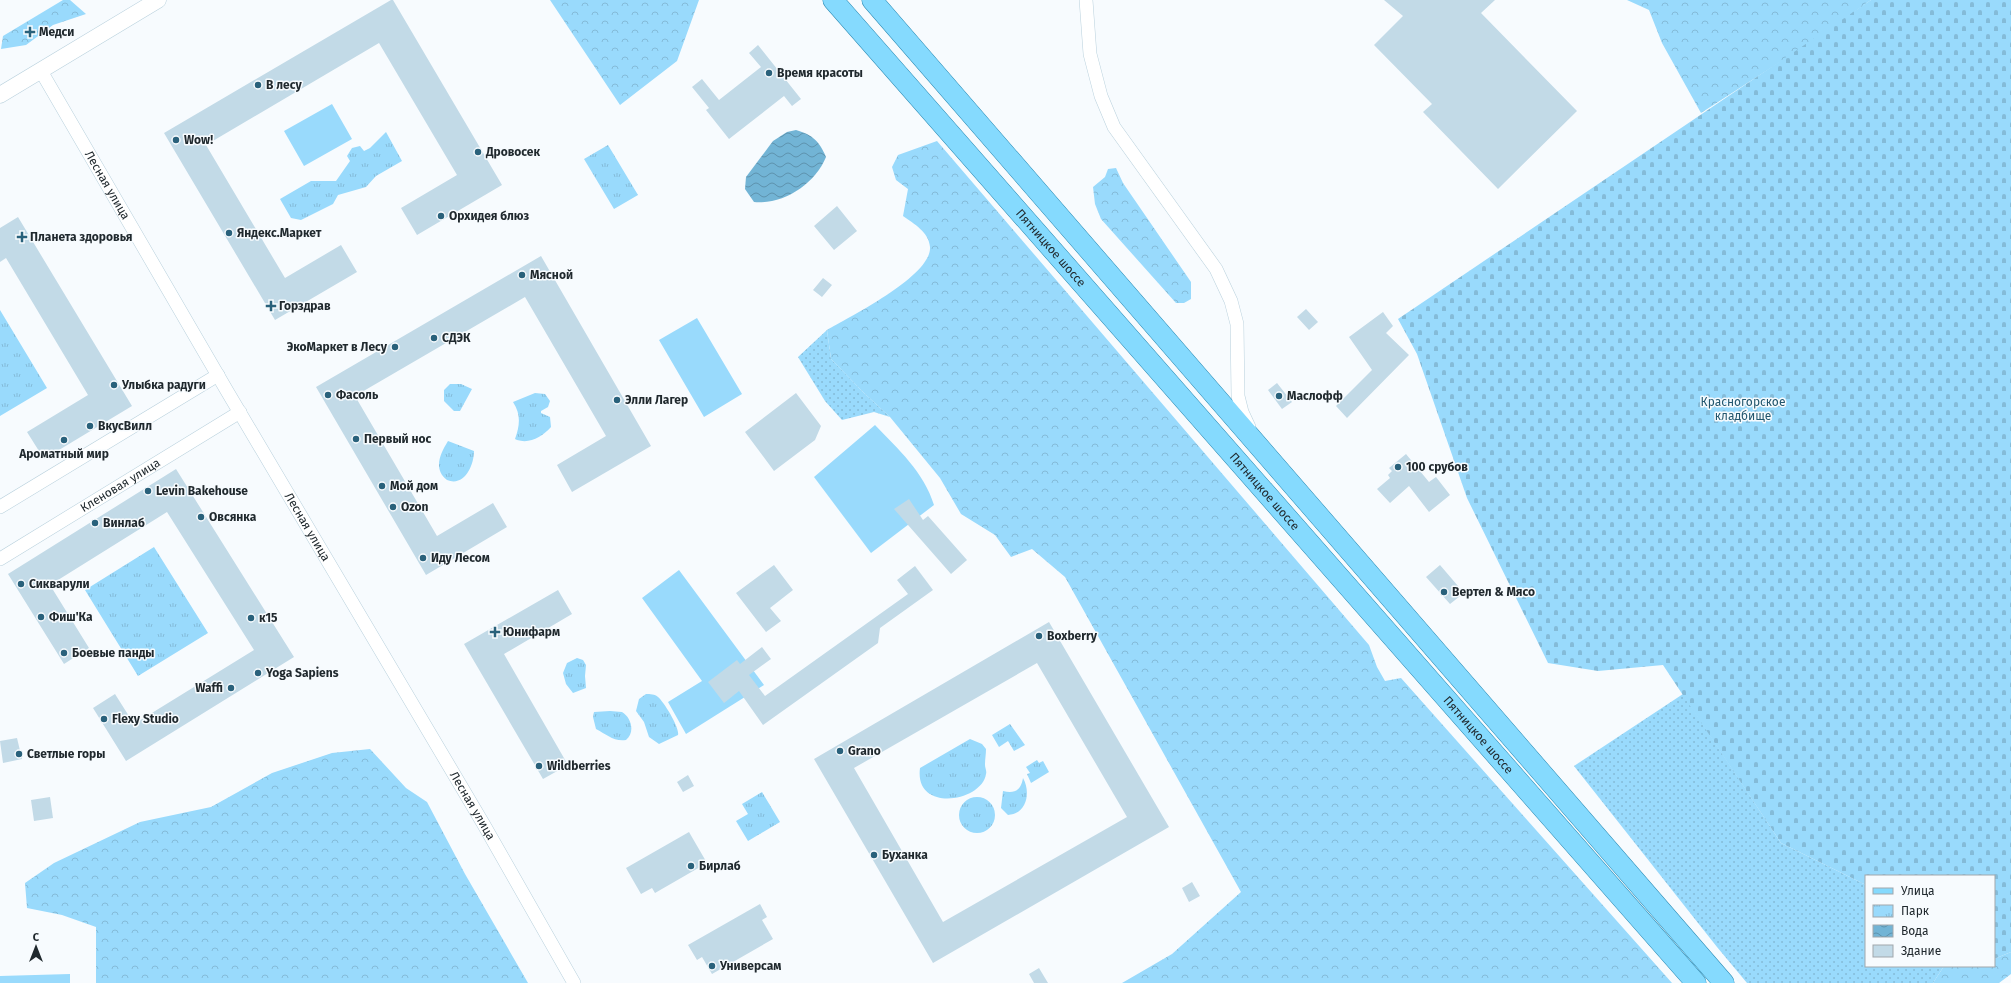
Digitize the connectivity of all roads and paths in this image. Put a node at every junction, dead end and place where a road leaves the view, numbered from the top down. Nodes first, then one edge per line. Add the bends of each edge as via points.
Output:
1 (158, 0) edge
2 (833, 0) edge
3 (872, 0) edge
4 (1086, 0) edge
5 (41, 71) junction
6 (0, 95) edge
7 (218, 375) junction
8 (240, 412) junction
9 (1283, 476) junction
10 (0, 507) edge
11 (0, 559) edge
12 (574, 983) edge
13 (1696, 983) edge
14 (1724, 983) edge

1 - 5 street
2 - 13 main road, Пятницкое шоссе
3 - 9 main road, Пятницкое шоссе
4 - 9 street via 1090,54 1101,96 1114,127 1216,269 1231,301 1237,324 1238,396 1242,412
5 - 6 street
5 - 7 street, Лесная улица
7 - 8 street, Лесная улица
7 - 10 street
8 - 11 street, Кленовая улица
8 - 12 street, Лесная улица via 484,825
9 - 14 main road, Пятницкое шоссе

